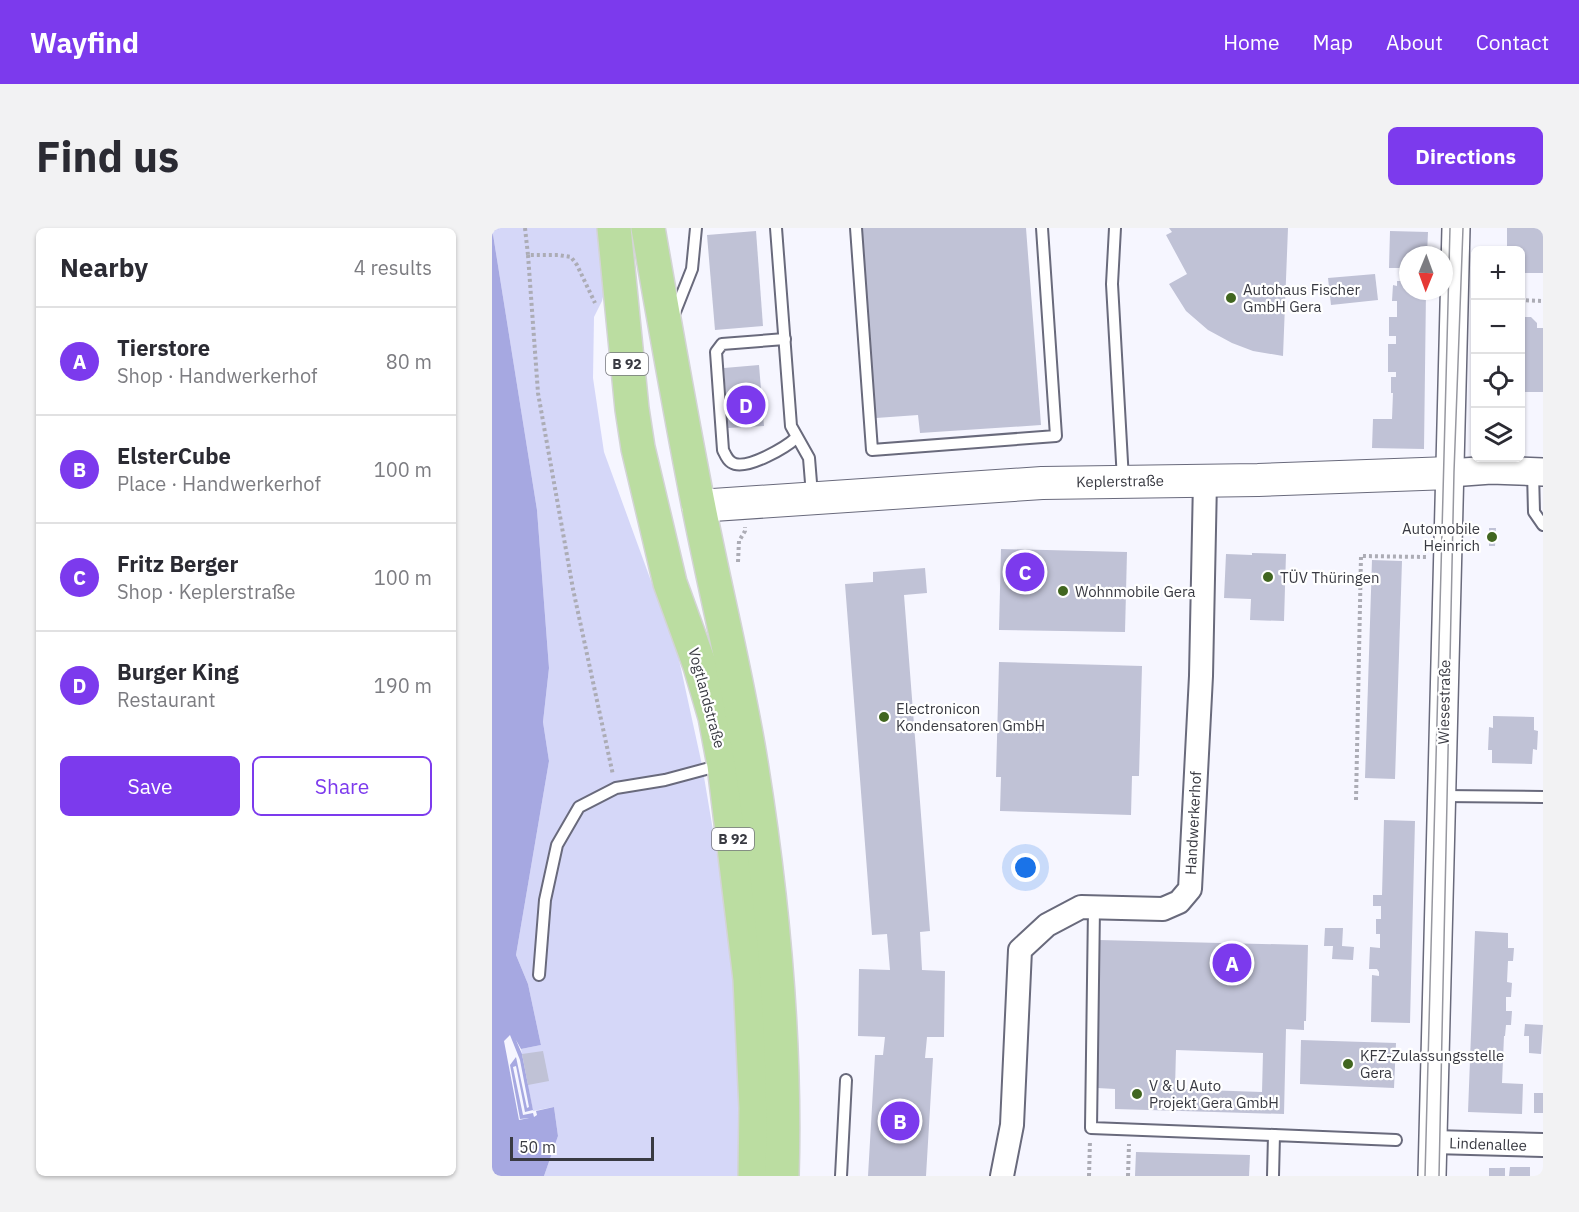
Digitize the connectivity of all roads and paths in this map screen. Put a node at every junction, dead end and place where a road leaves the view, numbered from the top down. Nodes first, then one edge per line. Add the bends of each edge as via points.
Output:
1 (498, 228) edge
2 (525, 228) edge
3 (614, 228) edge
4 (648, 228) edge
5 (696, 228) edge
6 (776, 228) edge
7 (856, 228) edge
8 (1042, 228) edge
9 (1114, 228) edge
10 (1456, 228) edge
11 (492, 229) edge
12 (528, 255) junction
13 (1525, 300) edge
14 (1543, 301) edge
15 (595, 304) dead end
16 (666, 334) junction
17 (785, 339) junction
18 (796, 438) junction
19 (1450, 472) junction
20 (1538, 472) edge
21 (1123, 480) junction
22 (1205, 481) junction
23 (812, 498) junction
24 (699, 506) junction
25 (652, 511) junction
26 (1543, 525) edge
27 (1448, 558) junction
28 (724, 765) junction
29 (616, 788) junction
30 (1442, 796) junction
31 (1543, 797) edge
32 (1356, 800) dead end
33 (1095, 908) junction
34 (538, 975) dead end
35 (846, 1080) dead end
36 (784, 1122) junction
37 (1086, 1127) junction
38 (1274, 1135) junction
39 (1396, 1140) dead end
40 (1433, 1142) junction
41 (1129, 1144) dead end
42 (1543, 1145) edge
43 (755, 1176) edge
44 (782, 1176) edge
45 (791, 1176) edge
46 (841, 1176) edge
47 (1002, 1176) edge
48 (1089, 1176) edge
49 (1128, 1176) edge
50 (1273, 1176) edge
51 (1432, 1176) edge

1 - 11 path
2 - 12 path
3 - 25 main road, Vogtlandstraße / B 92 via 632,410
4 - 16 main road, Vogtlandstraße / B 92
5 - 16 lane via 692,269
6 - 17 lane
7 - 8 lane via 872,450 1056,436
9 - 21 lane via 1112,284
10 - 19 street, Wiesestraße
12 - 15 path via 571,257
12 - 29 path via 538,393 573,589
13 - 14 path
16 - 24 main road, Vogtlandstraße / B 92
17 - 18 lane via 791,426
17 - 18 lane via 722,345 716,352 723,450 734,464 742,464 787,447
18 - 23 lane via 809,458
19 - 20 street, Keplerstraße
19 - 22 main road, Keplerstraße
19 - 27 street, Wiesestraße
20 - 26 lane via 1534,512
21 - 22 main road, Keplerstraße
21 - 23 main road, Keplerstraße
22 - 33 street, Handwerkerhof via 1201,676 1190,889 1179,902 1163,909
23 - 24 main road, Keplerstraße
24 - 25 main road
24 - 36 main road, Vogtlandstraße / B 92 via 738,693 766,863 777,968
25 - 28 main road, Vogtlandstraße / B 92 via 670,583 715,717
27 - 30 street, Wiesestraße
27 - 32 path via 1361,556
28 - 29 lane
28 - 43 main road, Vogtlandstraße / B 92 via 750,979
29 - 34 lane via 579,807 558,845 545,900
30 - 31 lane
30 - 40 street, Wiesestraße
33 - 37 lane
33 - 47 street, Handwerkerhof via 1081,907 1047,925 1020,950 1012,1125
35 - 46 lane
36 - 44 main road, Vogtlandstraße / B 92
36 - 45 lane
37 - 38 lane
37 - 48 path
38 - 39 lane
38 - 50 lane
40 - 42 street, Lindenallee
40 - 51 street, Wiesestraße
41 - 49 path

